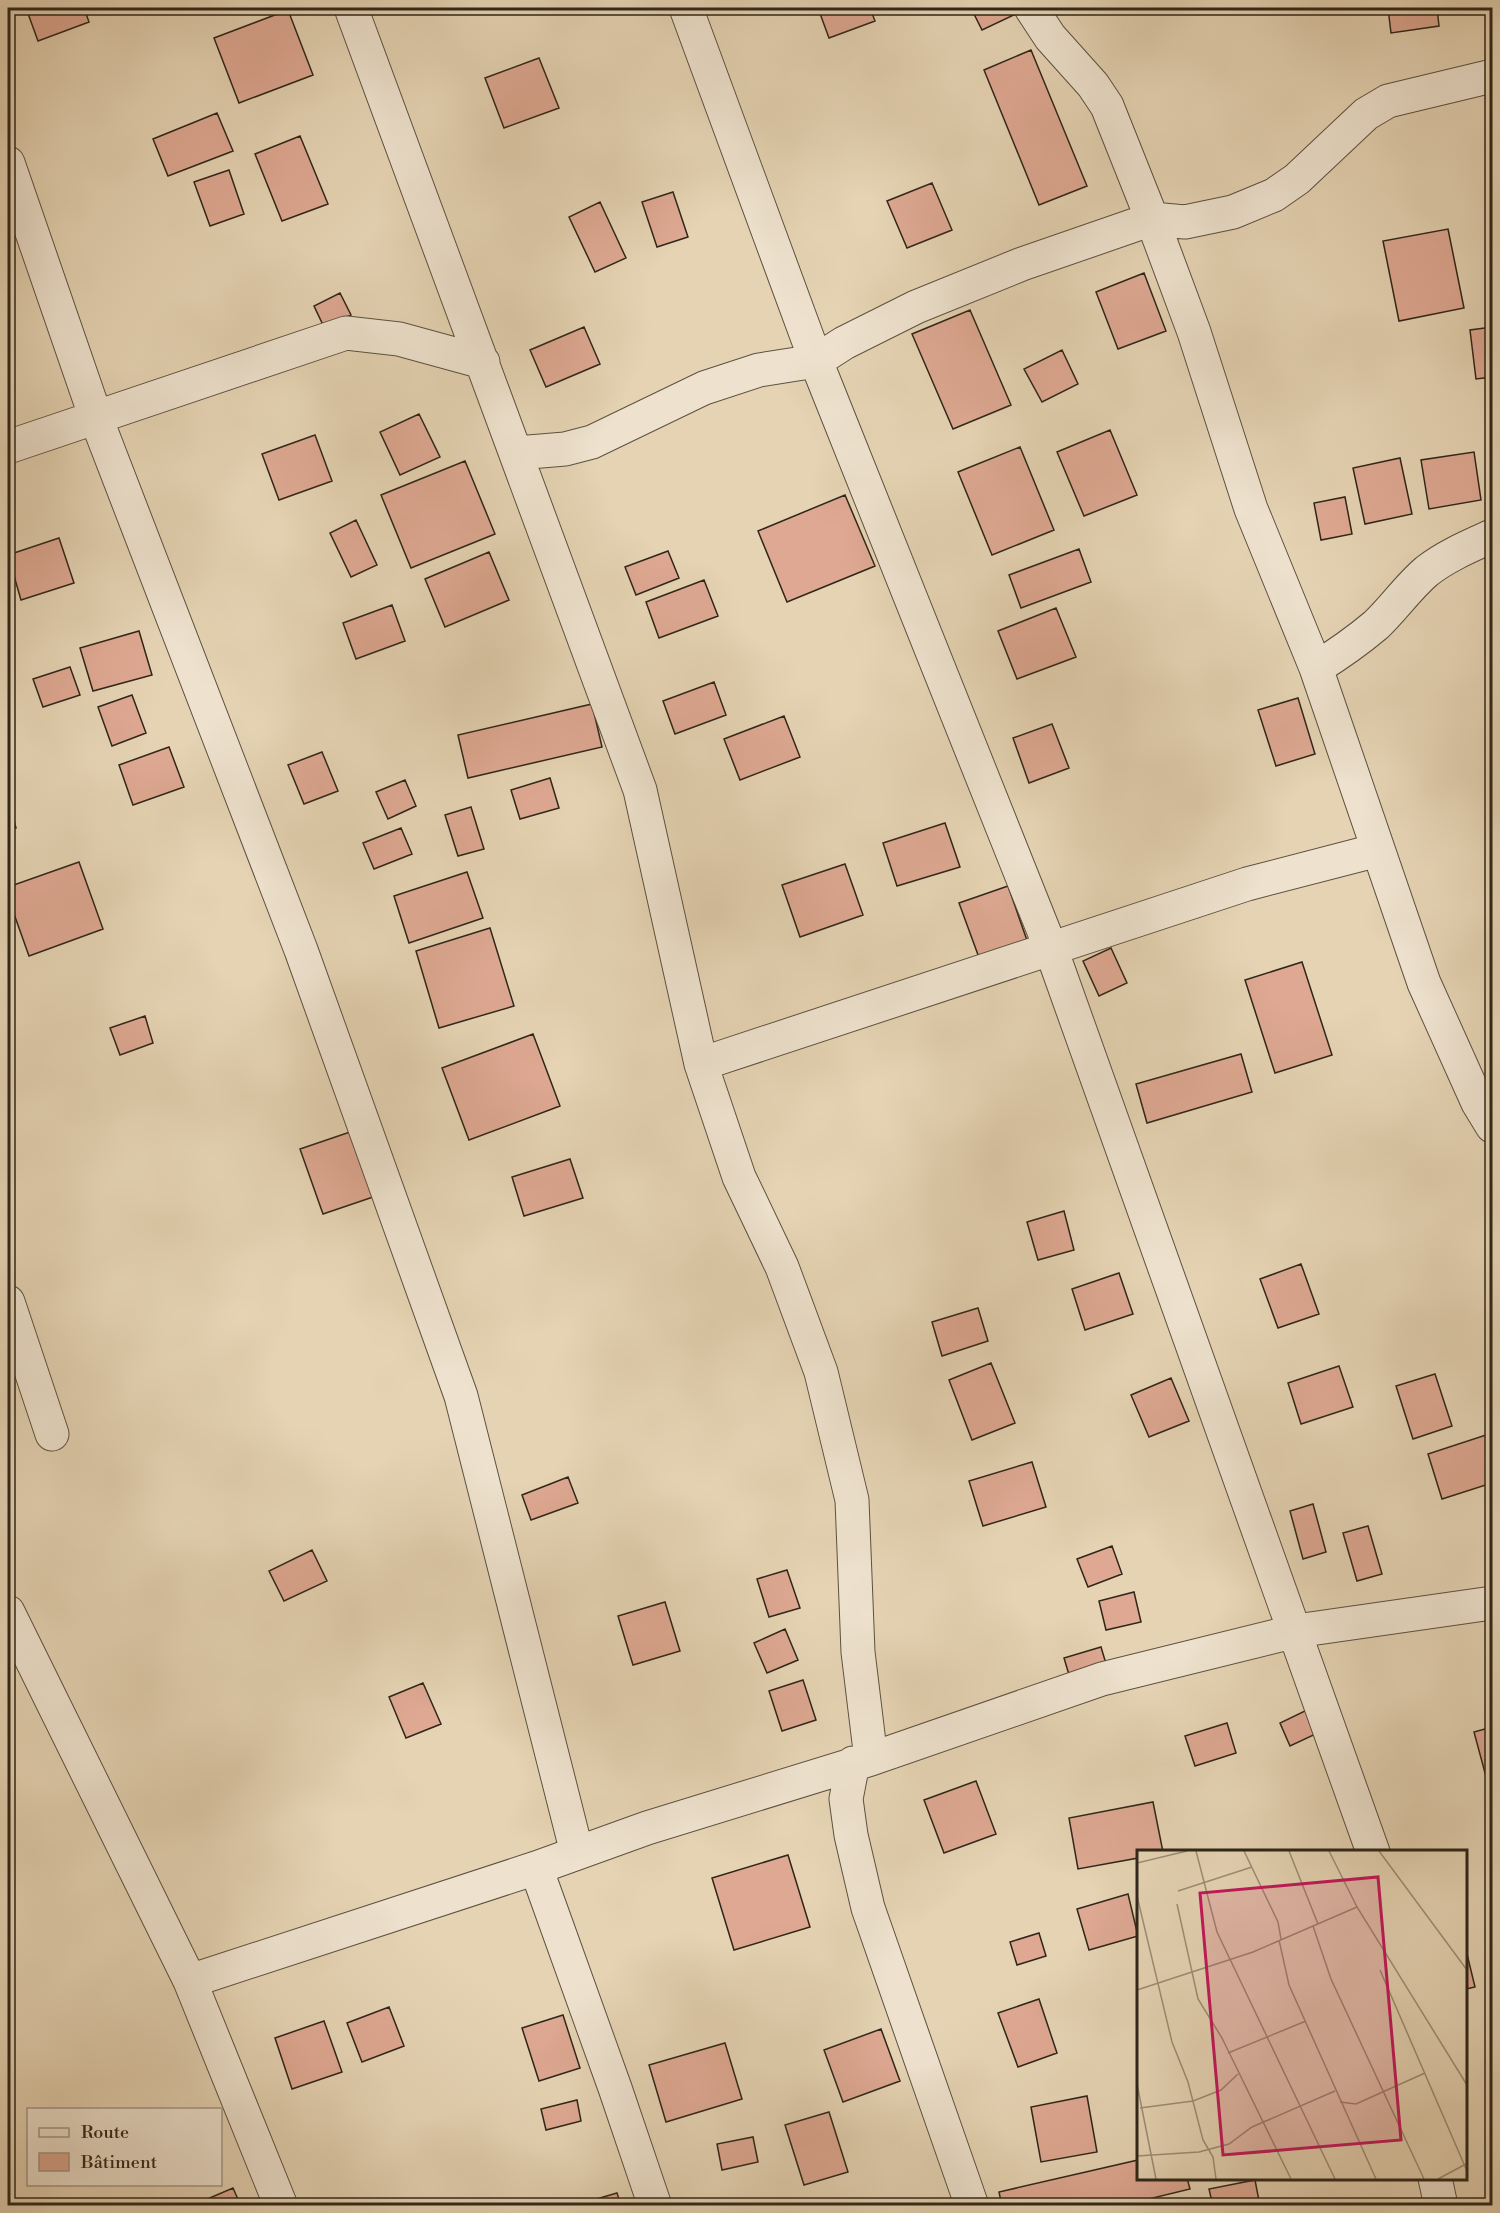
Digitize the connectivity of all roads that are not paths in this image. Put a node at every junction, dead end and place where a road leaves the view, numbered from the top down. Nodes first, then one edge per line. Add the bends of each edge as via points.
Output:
1 (351, 8) edge
2 (686, 8) edge
3 (1031, 8) edge
4 (1492, 76) edge
5 (8, 163) edge
6 (1152, 219) junction
7 (816, 361) junction
8 (483, 362) junction
9 (96, 418) junction
10 (8, 447) edge
11 (517, 453) junction
12 (1492, 537) edge
13 (1316, 668) junction
14 (1378, 850) junction
15 (1051, 949) junction
16 (701, 1064) junction
17 (1492, 1126) edge
18 (8, 1302) edge
19 (52, 1434) dead end
20 (1492, 1603) edge
21 (8, 1612) edge
22 (1296, 1631) junction
23 (862, 1761) junction
24 (1373, 1850) edge
25 (576, 1853) junction
26 (536, 1868) junction
27 (190, 1981) junction
28 (1435, 2180) edge
29 (281, 2205) edge
30 (655, 2205) edge
31 (972, 2205) edge
32 (1441, 2205) edge

1 - 8 street
2 - 7 street
3 - 6 street via 1107,106
4 - 6 street via 1388,101 1366,114 1297,179 1274,195 1233,212 1185,222
5 - 9 street
6 - 7 street via 1022,264 916,307
6 - 13 street via 1194,332 1251,509
7 - 11 street via 759,370 704,388 592,442 565,449
7 - 15 street
8 - 9 street via 399,339 346,333
8 - 11 street
9 - 10 street
9 - 25 street via 301,950 461,1396
11 - 16 street via 640,790
12 - 13 street via 1429,570 1377,623
13 - 14 street
14 - 15 street via 1247,884
14 - 17 street via 1424,983
15 - 16 street
15 - 22 street
16 - 23 street via 739,1177 782,1267 824,1384 852,1500
18 - 19 street
20 - 22 street
21 - 27 street
22 - 23 street via 1102,1679
22 - 24 street
23 - 25 street
23 - 31 street via 846,1799 868,1908
25 - 26 street
26 - 27 street
26 - 30 street
27 - 29 street
28 - 32 street

